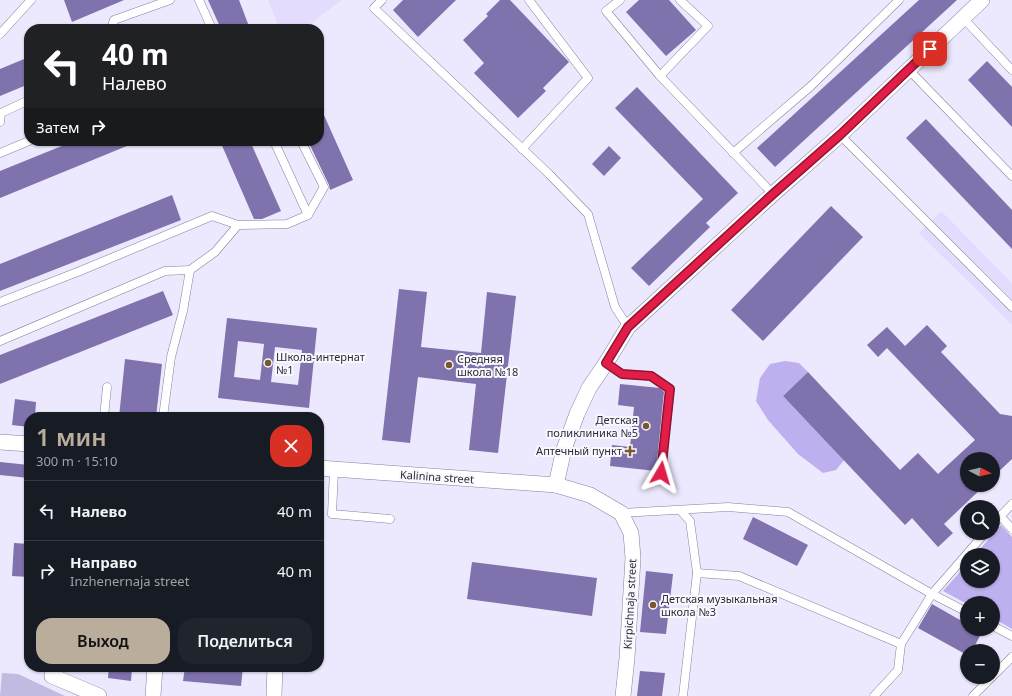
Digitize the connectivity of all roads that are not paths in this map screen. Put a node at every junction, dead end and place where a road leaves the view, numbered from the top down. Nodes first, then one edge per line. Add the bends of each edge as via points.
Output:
1 (31, 0) edge
2 (170, 0) edge
3 (198, 0) edge
4 (382, 0) edge
5 (529, 0) edge
6 (620, 0) edge
7 (680, 0) edge
8 (899, 0) edge
9 (977, 1) edge
10 (963, 18) junction
11 (113, 24) edge
12 (210, 24) edge
13 (0, 34) edge
14 (909, 70) junction
15 (1012, 70) edge
16 (660, 76) junction
17 (24, 102) edge
18 (0, 122) edge
19 (840, 135) junction
20 (24, 143) edge
21 (276, 146) edge
22 (304, 146) edge
23 (522, 148) junction
24 (0, 153) edge
25 (733, 153) junction
26 (1012, 176) edge
27 (773, 194) junction
28 (308, 215) junction
29 (238, 225) junction
30 (190, 270) junction
31 (0, 302) edge
32 (1012, 307) edge
33 (628, 327) junction
34 (0, 341) edge
35 (606, 363) junction
36 (107, 387) dead end
37 (104, 412) edge
38 (164, 412) edge
39 (0, 442) edge
40 (24, 444) edge
41 (326, 469) edge
42 (661, 473) dead end
43 (556, 485) junction
44 (1012, 504) edge
45 (680, 510) junction
46 (621, 513) junction
47 (1000, 516) joint
48 (390, 519) dead end
49 (1012, 529) edge
50 (979, 540) edge
51 (696, 573) junction
52 (932, 594) junction
53 (960, 608) edge
54 (1000, 630) edge
55 (1012, 636) edge
56 (902, 644) junction
57 (1012, 657) edge
58 (1000, 668) edge
59 (52, 672) edge
60 (155, 672) edge
61 (275, 672) edge
62 (984, 684) edge
63 (99, 696) edge
64 (153, 696) edge
65 (274, 696) edge
66 (623, 696) edge
67 (683, 696) edge
68 (874, 696) edge
69 (973, 696) edge

1 - 13 lane
2 - 11 lane via 114,20
3 - 12 lane
4 - 23 lane via 374,8
5 - 23 lane via 588,78
6 - 16 lane via 606,12
7 - 16 lane via 708,26
8 - 25 lane via 811,86
9 - 10 street
10 - 14 street
10 - 15 lane
14 - 19 street
14 - 26 lane
16 - 25 lane
17 - 18 lane via 1,113
19 - 27 street
19 - 32 lane
20 - 24 lane
21 - 28 lane
22 - 28 lane via 324,187
23 - 33 lane via 588,214 614,306
25 - 27 lane
27 - 33 street
28 - 29 lane via 287,224
29 - 30 lane via 215,252
29 - 31 lane via 212,216
30 - 34 lane via 165,271
30 - 38 lane via 171,357
33 - 35 street
35 - 42 lane via 622,374 651,376 670,389
35 - 43 street via 589,388 577,414 564,449
36 - 37 lane
39 - 40 street
41 - 43 street, Kalinina street
41 - 48 lane via 332,514
43 - 46 street, Kalinina street via 590,495
44 - 47 lane
45 - 46 lane
45 - 51 lane via 690,521
45 - 52 lane via 728,507 788,512
46 - 66 street, Kirpichnaja street via 631,533 633,558
47 - 49 lane
50 - 52 lane
51 - 56 lane via 739,576
51 - 67 lane
52 - 53 lane
52 - 56 lane
54 - 55 lane
56 - 68 lane via 898,670
57 - 58 lane
59 - 63 street via 52,676
60 - 64 street
61 - 65 street
62 - 69 lane

